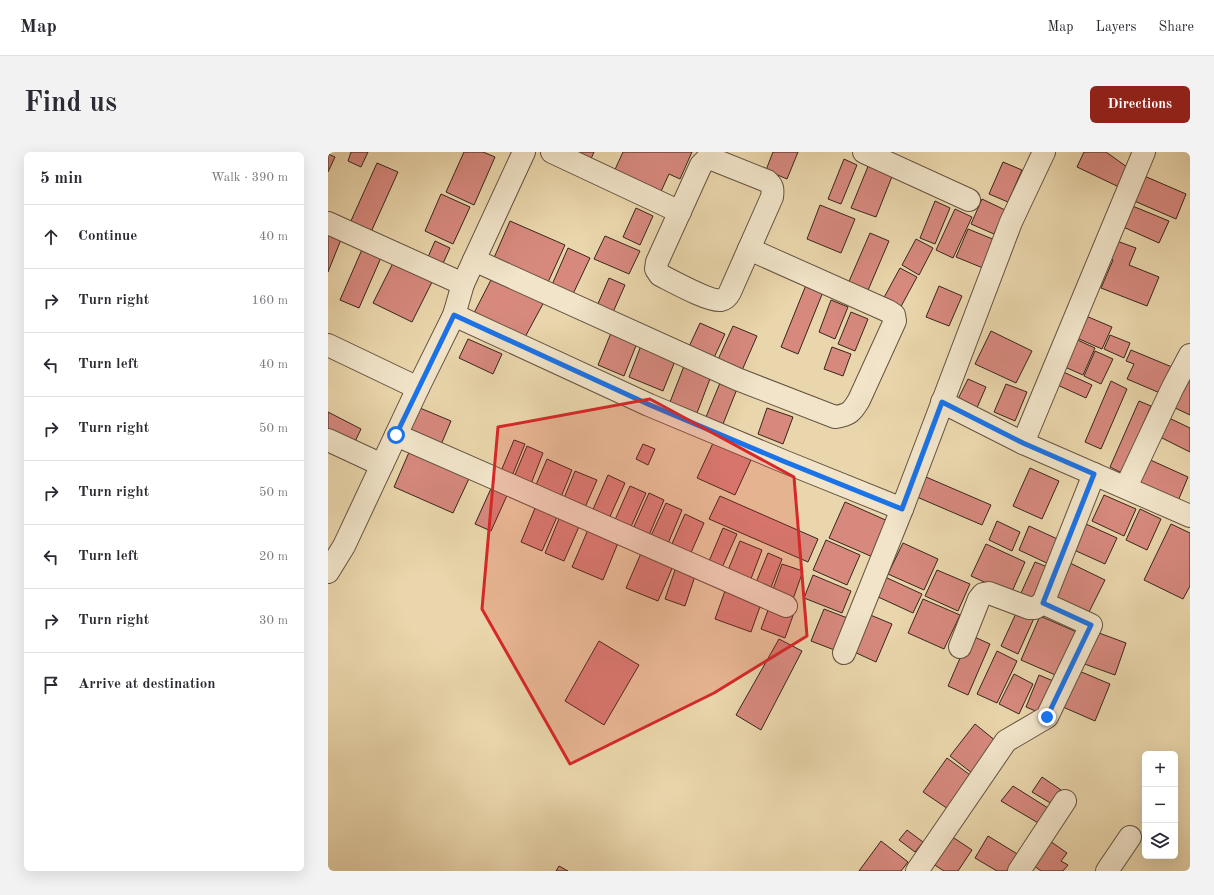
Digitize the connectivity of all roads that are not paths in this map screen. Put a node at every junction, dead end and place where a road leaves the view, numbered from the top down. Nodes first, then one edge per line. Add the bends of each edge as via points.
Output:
1 (552, 152) edge
2 (864, 152) edge
3 (1044, 152) edge
4 (1144, 152) edge
5 (520, 153) edge
6 (969, 200) dead end
7 (680, 212) junction
8 (328, 223) edge
9 (749, 249) junction
10 (474, 260) junction
11 (463, 284) junction
12 (454, 315) junction
13 (328, 345) edge
14 (1189, 360) edge
15 (418, 388) junction
16 (942, 402) junction
17 (396, 435) junction
18 (328, 440) edge
19 (1023, 443) junction
20 (382, 466) junction
21 (1094, 474) junction
22 (1126, 488) junction
23 (902, 509) junction
24 (1190, 516) edge
25 (336, 542) edge
26 (328, 572) edge
27 (1043, 603) junction
28 (786, 606) dead end
29 (960, 647) dead end
30 (844, 653) dead end
31 (1065, 800) dead end
32 (1130, 837) dead end
33 (917, 871) edge
34 (1018, 871) edge
35 (1107, 871) edge

1 - 7 street
2 - 6 street
3 - 16 street via 1011,222
4 - 19 street
5 - 10 street
7 - 9 street via 657,262 656,269 660,275 719,301 725,299 730,292
7 - 9 street via 701,165 706,160 718,160 768,180 772,184 772,197
8 - 11 street
9 - 10 street via 894,315 895,321 859,400 854,409 846,415 835,417 737,379
10 - 11 street
11 - 12 street
12 - 15 street
12 - 23 street via 650,405
13 - 15 street
14 - 22 street via 1173,386
15 - 17 street
16 - 19 street
16 - 23 street
17 - 20 street
17 - 28 street
18 - 20 street
19 - 21 street
20 - 25 street
21 - 22 street
21 - 27 street
22 - 24 street
23 - 30 street
25 - 26 street
27 - 29 street via 1035,608 1028,608 989,593 983,594
27 - 33 street via 1091,625 1047,717 1006,741
31 - 34 street
32 - 35 street

